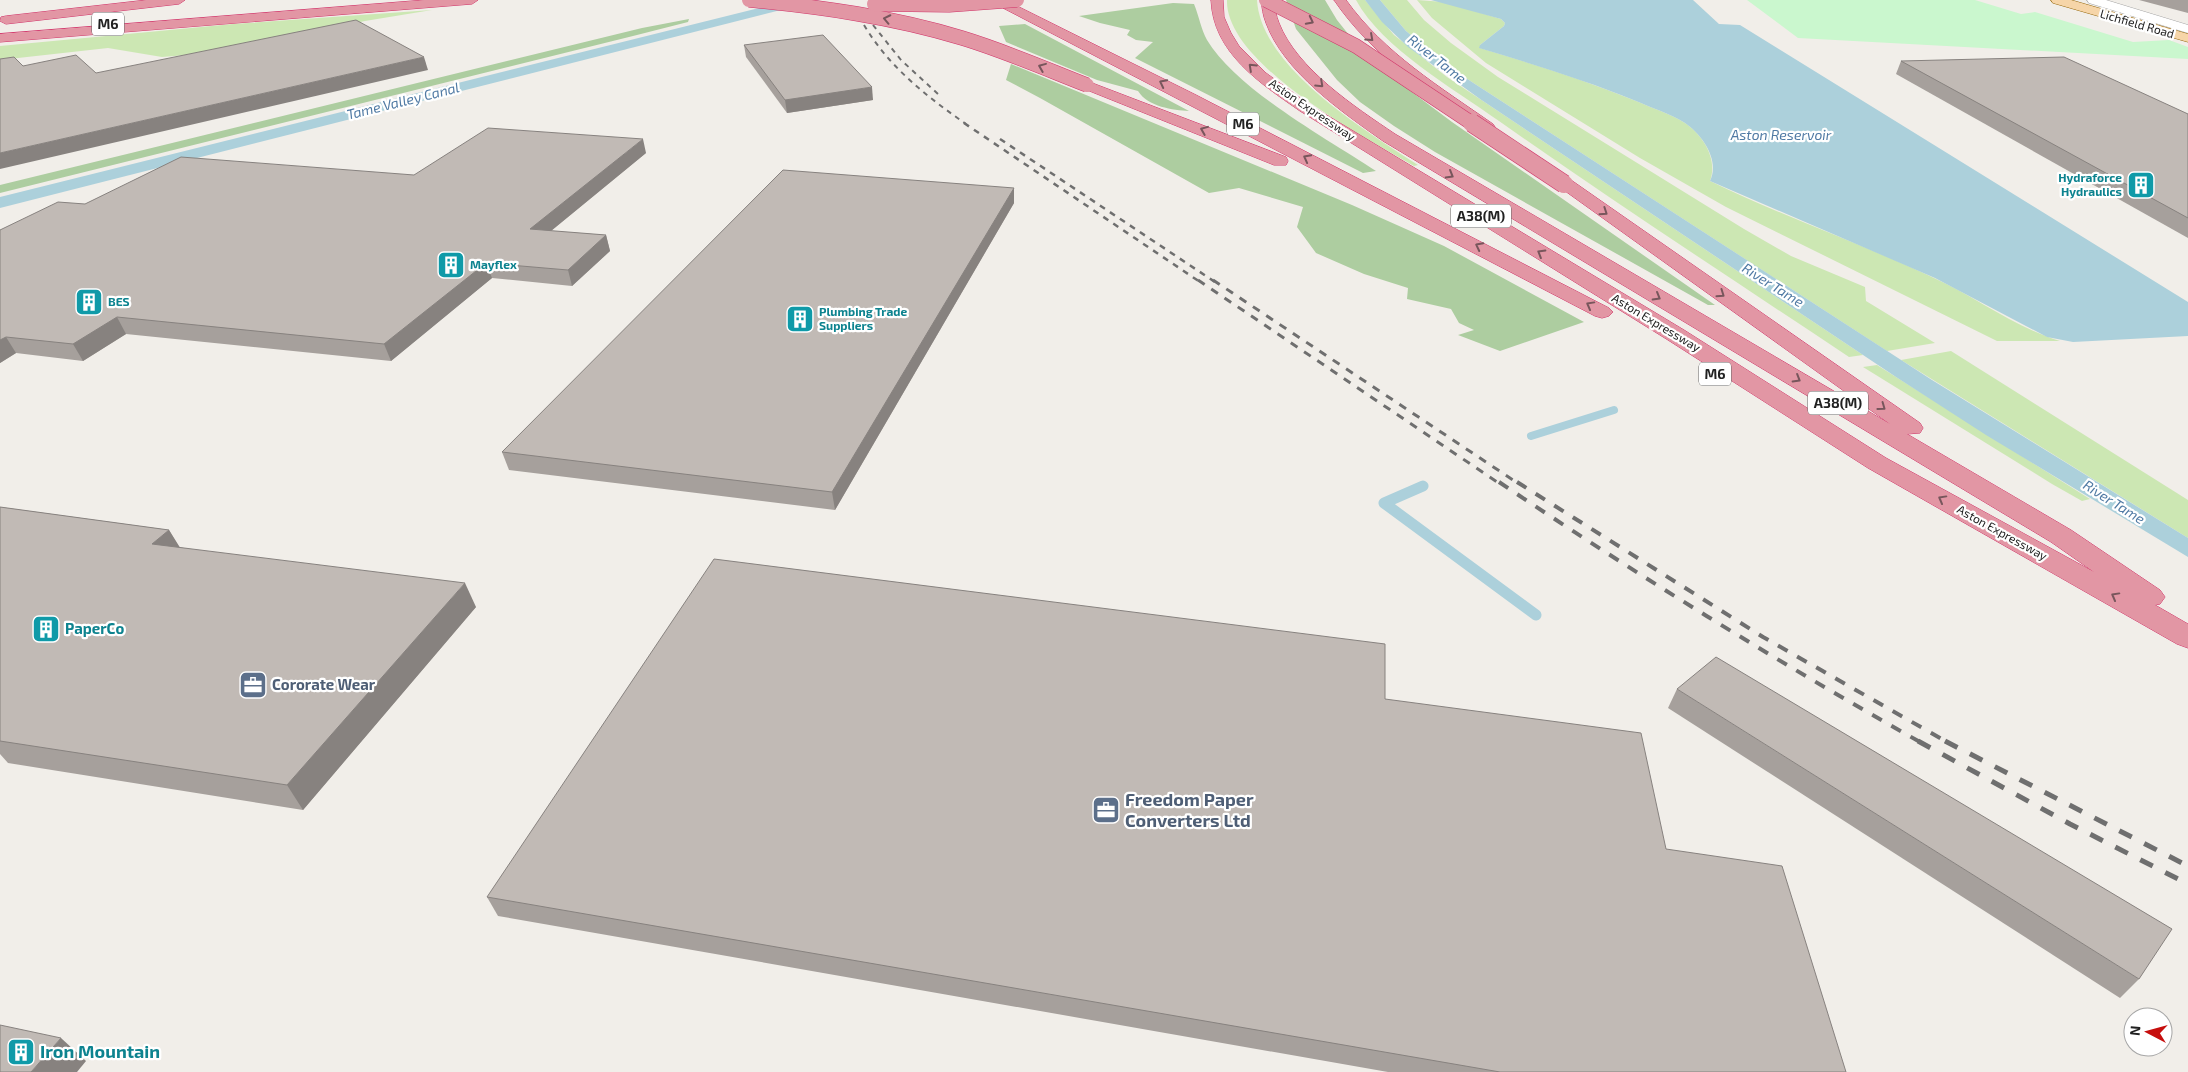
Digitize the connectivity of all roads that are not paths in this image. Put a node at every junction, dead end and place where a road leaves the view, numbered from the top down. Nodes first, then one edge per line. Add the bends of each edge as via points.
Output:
1 (179, 0) edge
2 (364, 0) edge
3 (472, 0) edge
4 (750, 0) edge
5 (798, 0) edge
6 (1217, 0) edge
7 (1266, 0) edge
8 (1340, 0) edge
9 (2057, 0) edge
10 (2093, 0) edge
11 (1012, 2) edge
12 (192, 8) dead end
13 (213, 17) junction
14 (0, 20) edge
15 (2188, 24) edge
16 (0, 26) edge
17 (2188, 30) edge
18 (0, 37) edge
19 (2188, 38) edge
20 (1564, 184) junction
21 (1444, 228) junction
22 (1878, 463) junction
23 (2061, 536) junction
24 (2188, 623) edge
25 (2188, 636) edge

1 - 14 highway, M6
2 - 13 highway, M6
3 - 13 highway, M6
21 -> 4 highway, M6, bridge via 988,46 914,25 834,10
5 - 11 highway, M6, bridge via 916,5
22 -> 6 highway, Aston Expressway / A38(M) via 1305,108 1278,89 1236,51 1224,34
7 -> 20 highway, A38(M), bridge via 1356,46
7 -> 23 highway, Aston Expressway / A38(M) via 1283,42 1300,63 1355,113 1408,150
8 -> 20 highway, A38(M), bridge via 1364,32 1400,63
9 - 19 main road, Lichfield Road
10 - 15 main road, Lichfield Road
10 - 17 street
21 -> 11 highway, M6 via 1042,22
12 - 16 highway, M6
13 - 18 highway, M6
20 -> 23 highway, A38(M)
22 -> 21 highway, M6 via 1553,284
25 -> 22 highway, Aston Expressway / A38(M)
23 - 24 highway, Aston Expressway / A38(M)

